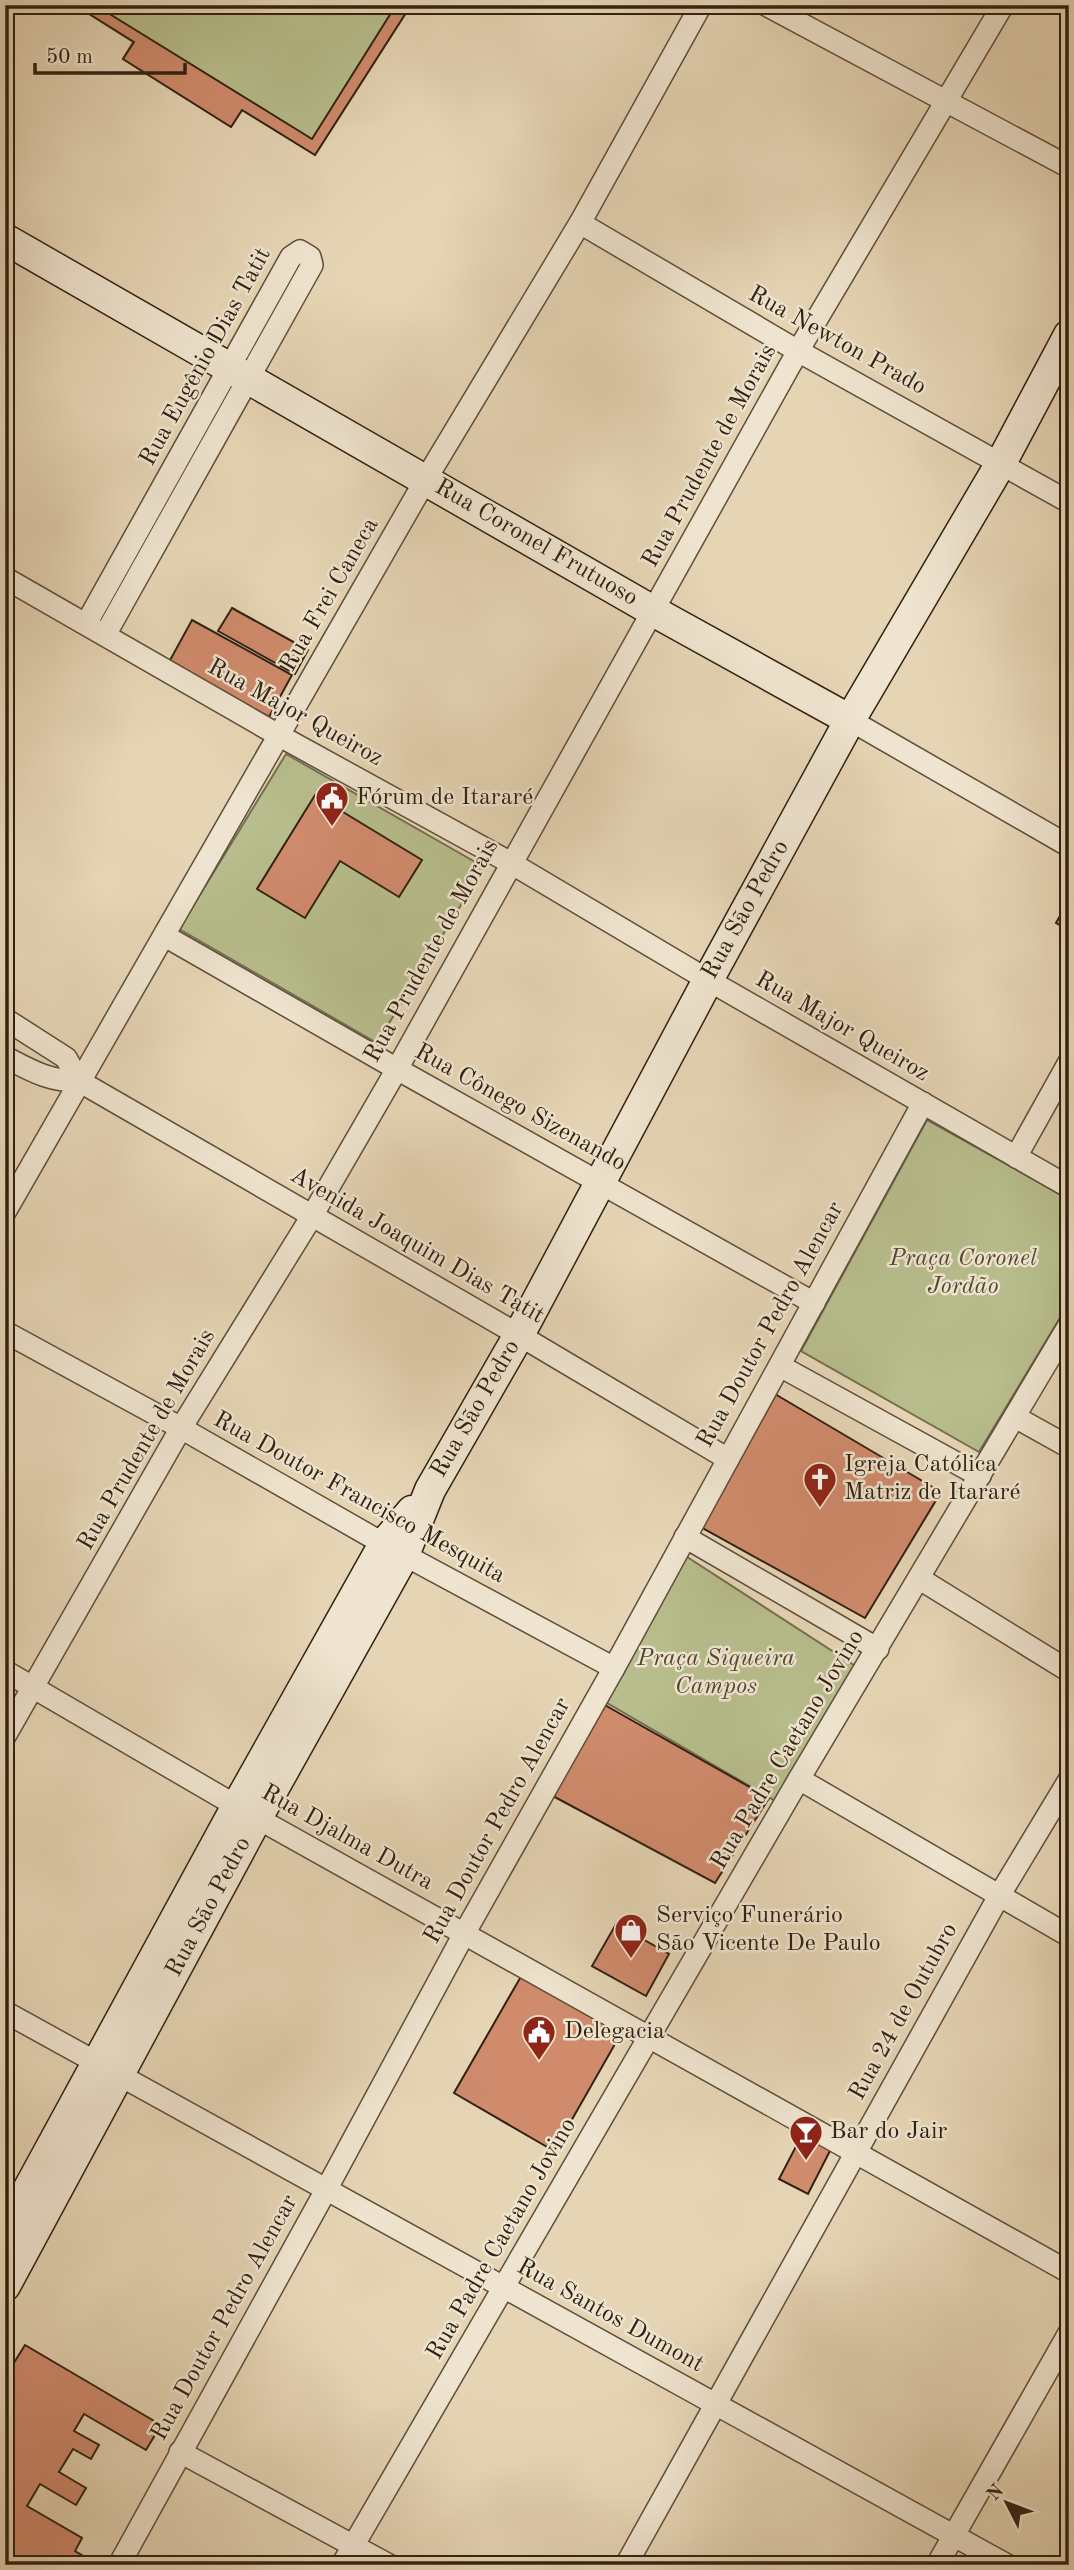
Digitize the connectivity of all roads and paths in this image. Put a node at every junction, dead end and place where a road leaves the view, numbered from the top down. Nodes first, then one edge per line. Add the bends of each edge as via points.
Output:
1 (701, 5) edge
2 (766, 5) edge
3 (1003, 5) edge
4 (947, 102) junction
5 (1069, 167) edge
6 (580, 223) junction
7 (5, 239) edge
8 (1069, 335) edge
9 (799, 351) junction
10 (240, 373) junction
11 (1001, 463) junction
12 (426, 479) junction
13 (1069, 502) edge
14 (5, 578) edge
15 (653, 611) junction
16 (86, 624) junction
17 (105, 635) junction
18 (850, 720) junction
19 (280, 736) junction
20 (1069, 846) edge
21 (511, 863) junction
22 (165, 936) junction
23 (708, 980) junction
24 (5, 1019) edge
25 (5, 1057) edge
26 (1069, 1062) edge
27 (397, 1069) junction
28 (79, 1081) junction
29 (923, 1103) junction
30 (1016, 1157) junction
31 (601, 1183) junction
32 (1069, 1187) edge
33 (5, 1212) edge
34 (312, 1216) junction
35 (814, 1303) junction
36 (1069, 1325) edge
37 (5, 1332) edge
38 (519, 1335) junction
39 (780, 1366) junction
40 (1015, 1417) junction
41 (181, 1428) junction
42 (1069, 1447) edge
43 (728, 1459) junction
44 (980, 1475) junction
45 (685, 1537) junction
46 (394, 1550) junction
47 (920, 1579) junction
48 (878, 1649) junction
49 (614, 1668) junction
50 (5, 1671) edge
51 (1069, 1671) edge
52 (35, 1686) junction
53 (5, 1736) edge
54 (799, 1779) junction
55 (1069, 1780) edge
56 (247, 1812) junction
57 (999, 1896) junction
58 (464, 1934) junction
59 (1069, 1936) edge
60 (5, 2012) edge
61 (650, 2038) junction
62 (108, 2070) junction
63 (856, 2152) junction
64 (326, 2190) junction
65 (5, 2232) edge
66 (1069, 2272) edge
67 (5, 2286) edge
68 (504, 2288) junction
69 (1069, 2333) edge
70 (716, 2405) junction
71 (180, 2452) junction
72 (953, 2535) junction
73 (353, 2545) junction
74 (119, 2565) edge
75 (342, 2565) edge
76 (389, 2565) edge
77 (626, 2565) edge
78 (937, 2565) edge
79 (1007, 2565) edge

1 - 6 street, Rua Frei Caneca
2 - 4 street
3 - 4 street, Rua Prudente de Morais
4 - 5 street
4 - 9 street, Rua Prudente de Morais
6 - 9 street, Rua Newton Prado
6 - 12 street, Rua Frei Caneca
7 - 10 main road, Rua Coronel Frutuoso
8 - 11 main road, Rua São Pedro
9 - 11 street, Rua Newton Prado
9 - 15 street, Rua Prudente de Morais
10 - 10 street, Rua Eugênio Dias Tatit via 313,265 300,251 291,257
10 - 12 main road, Rua Coronel Frutuoso
10 - 16 street, Rua Eugênio Dias Tatit
10 - 17 street, Rua Eugênio Dias Tatit
11 - 13 street, Rua Newton Prado
11 - 18 main road, Rua São Pedro
12 - 15 main road, Rua Coronel Frutuoso
12 - 19 street, Rua Frei Caneca
14 - 16 street, Rua Major Queiroz
15 - 18 main road, Rua Coronel Frutuoso
15 - 21 street, Rua Prudente de Morais
16 - 17 street, Rua Major Queiroz
17 - 19 street, Rua Major Queiroz
18 - 20 street, Rua Coronel Frutuoso
18 - 23 main road, Rua São Pedro
19 - 21 street, Rua Major Queiroz
19 - 22 street, Rua Frei Caneca
21 - 23 street, Rua Major Queiroz
21 - 27 street, Rua Prudente de Morais
22 - 27 street, Rua Cônego Sizenando
22 - 28 street, Rua Frei Caneca
23 - 29 street, Rua Major Queiroz
23 - 31 main road, Rua São Pedro
24 - 28 street, Avenida Joaquim Dias Tatit via 66,1058
25 - 28 street, Avenida Joaquim Dias Tatit via 41,1076
26 - 30 street
27 - 31 street, Rua Cônego Sizenando
27 - 34 street, Rua Prudente de Morais
28 - 33 street, Rua Frei Caneca
28 - 34 street, Avenida Joaquim Dias Tatit
29 - 30 street, Rua Major Queiroz
29 - 35 street, Rua Doutor Pedro Alencar
30 - 32 street, Rua Major Queiroz
31 - 35 street, Rua Cônego Sizenando
31 - 38 main road, Rua São Pedro
34 - 38 street, Avenida Joaquim Dias Tatit
34 - 41 street, Rua Prudente de Morais
35 - 39 street, Rua Doutor Pedro Alencar
36 - 40 street, Rua Padre Caetano Jovino
37 - 41 street, Rua Doutor Francisco Mesquita
38 - 43 street, Avenida Joaquim Dias Tatit
38 - 46 main road, Rua São Pedro
39 - 43 street, Rua Doutor Pedro Alencar
39 - 44 street
40 - 42 street
40 - 44 street, Rua Padre Caetano Jovino
41 - 46 street, Rua Doutor Francisco Mesquita
41 - 52 street, Rua Prudente de Morais
43 - 45 street, Rua Doutor Pedro Alencar
44 - 47 street, Rua Padre Caetano Jovino
45 - 48 street
45 - 49 street, Rua Doutor Pedro Alencar
46 - 49 street, Rua Doutor Francisco Mesquita
46 - 56 main road, Rua São Pedro
47 - 48 street, Rua Padre Caetano Jovino
47 - 51 street
48 - 54 street, Rua Padre Caetano Jovino
49 - 58 street, Rua Doutor Pedro Alencar
50 - 52 street, Rua Djalma Dutra
52 - 53 street, Rua Prudente de Morais
52 - 56 street, Rua Djalma Dutra
54 - 57 street
54 - 61 street, Rua Padre Caetano Jovino
55 - 57 street, Rua 24 de Outubro
56 - 58 street, Rua Djalma Dutra
56 - 62 main road, Rua São Pedro
57 - 59 street
57 - 63 street, Rua 24 de Outubro
58 - 61 street, Rua Djalma Dutra
58 - 64 street, Rua Doutor Pedro Alencar
60 - 62 street, Rua Santos Dumont
61 - 63 street, Rua Djalma Dutra
61 - 68 street, Rua Padre Caetano Jovino
62 - 64 street, Rua Santos Dumont
62 - 65 main road, Rua São Pedro
62 - 67 main road, Rua São Pedro
63 - 66 street, Rua Djalma Dutra
63 - 70 street, Rua 24 de Outubro
64 - 68 street, Rua Santos Dumont
64 - 71 street, Rua Doutor Pedro Alencar
68 - 70 street, Rua Santos Dumont
68 - 73 street, Rua Padre Caetano Jovino
69 - 72 street
70 - 72 street, Rua Santos Dumont
70 - 77 street, Rua 24 de Outubro
71 - 73 street
71 - 74 street, Rua Doutor Pedro Alencar
72 - 78 street
72 - 79 street, Rua Santos Dumont
73 - 75 street, Rua Padre Caetano Jovino
73 - 76 street

